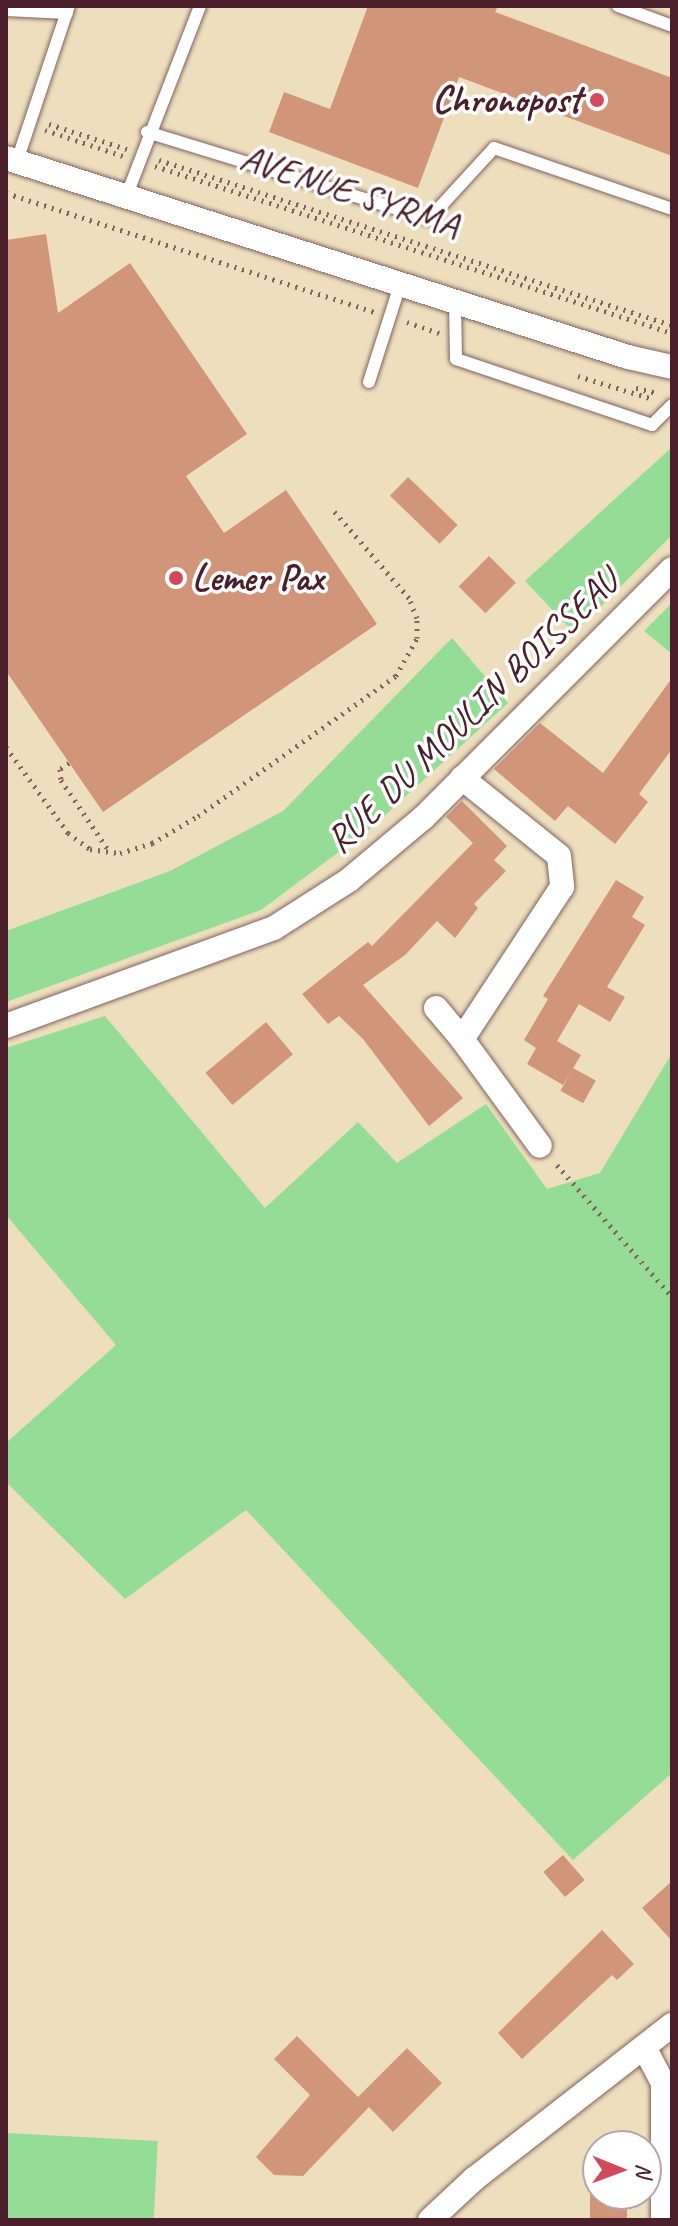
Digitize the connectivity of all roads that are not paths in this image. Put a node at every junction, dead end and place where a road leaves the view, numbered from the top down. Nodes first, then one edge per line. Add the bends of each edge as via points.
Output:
1 (200, 6) edge
2 (618, 6) edge
3 (6, 10) edge
4 (68, 10) edge
5 (672, 26) edge
6 (147, 132) junction
7 (11, 159) edge
8 (126, 197) junction
9 (672, 209) edge
10 (400, 285) junction
11 (455, 302) junction
12 (672, 367) edge
13 (369, 382) dead end
14 (672, 405) edge
15 (672, 569) edge
16 (462, 778) junction
17 (436, 1008) dead end
18 (6, 1026) edge
19 (462, 1039) junction
20 (540, 1146) road end
21 (672, 2025) edge
22 (644, 2047) junction
23 (430, 2220) edge
24 (663, 2220) edge

1 - 6 lane
2 - 5 lane
3 - 4 lane
4 - 7 lane via 30,122
6 - 8 lane
6 - 9 lane via 429,219 494,148
7 - 8 street, AVENUE SYRMA
8 - 10 street, AVENUE SYRMA
10 - 11 street, AVENUE SYRMA
10 - 13 lane
11 - 12 street, AVENUE SYRMA
11 - 14 lane via 456,359 652,425
15 - 16 street, RUE DU MOULIN BOISSEAU
16 - 18 street, RUE DU MOULIN BOISSEAU via 349,880 274,928
16 - 19 street via 559,856 562,887
17 - 19 street
19 - 20 street
21 - 22 street
22 - 23 street via 474,2179
22 - 24 street via 663,2083

